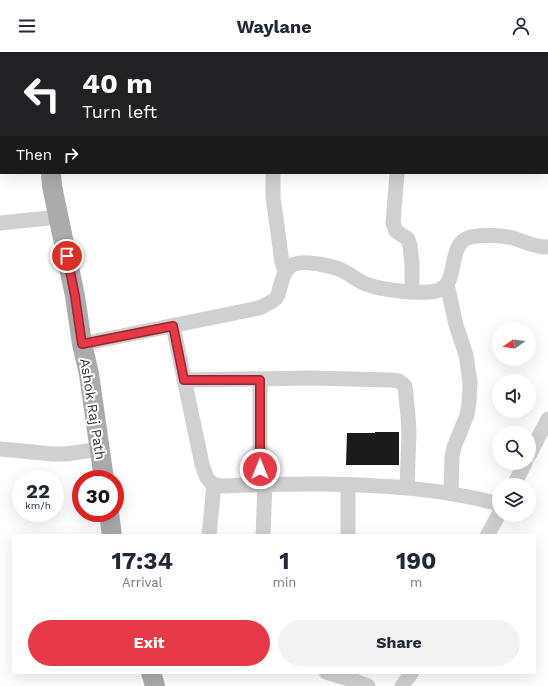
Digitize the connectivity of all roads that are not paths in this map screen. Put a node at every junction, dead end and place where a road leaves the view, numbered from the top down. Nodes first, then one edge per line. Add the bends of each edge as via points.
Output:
1 (51, 174) edge
2 (274, 174) edge
3 (397, 174) edge
4 (58, 217) junction
5 (0, 223) edge
6 (548, 247) edge
7 (285, 271) junction
8 (447, 284) junction
9 (412, 292) junction
10 (173, 326) junction
11 (82, 344) junction
12 (184, 380) junction
13 (260, 380) junction
14 (548, 419) edge
15 (536, 442) edge
16 (0, 449) edge
17 (100, 449) junction
18 (103, 470) edge
19 (262, 484) junction
20 (214, 485) junction
21 (348, 485) junction
22 (407, 488) junction
23 (451, 494) junction
24 (492, 502) edge
25 (110, 522) edge
26 (495, 522) edge
27 (112, 534) edge
28 (209, 534) edge
29 (263, 534) edge
30 (348, 534) edge
31 (488, 534) edge
32 (152, 674) edge
33 (332, 674) edge
34 (411, 674) edge
35 (155, 686) edge
36 (368, 686) edge
37 (402, 686) edge

1 - 4 main road, Ashok Raj Path
2 - 7 street via 275,211
3 - 9 street via 393,223 396,231 408,239 410,246
4 - 5 street
4 - 11 main road, Ashok Raj Path via 75,296
6 - 8 street via 503,236 468,238 458,247
7 - 9 street via 292,264 310,262 345,271 368,285
7 - 10 street via 277,298 270,303 259,308
8 - 9 street via 441,289 429,292
8 - 23 street via 456,326 466,355 470,382 469,403 452,457
10 - 11 street
10 - 12 street
11 - 17 main road, Ashok Raj Path
12 - 13 street
12 - 20 street via 202,464 209,482
13 - 19 street
13 - 22 street via 319,378 399,381 405,386 408,416
14 - 15 street
16 - 17 street via 53,454
17 - 18 main road, Ashok Raj Path
19 - 20 street
19 - 21 street
19 - 29 street
20 - 28 street
21 - 22 street
21 - 30 street
22 - 23 street
23 - 24 street
25 - 27 main road
26 - 31 street
32 - 35 main road
33 - 36 street
34 - 37 street

